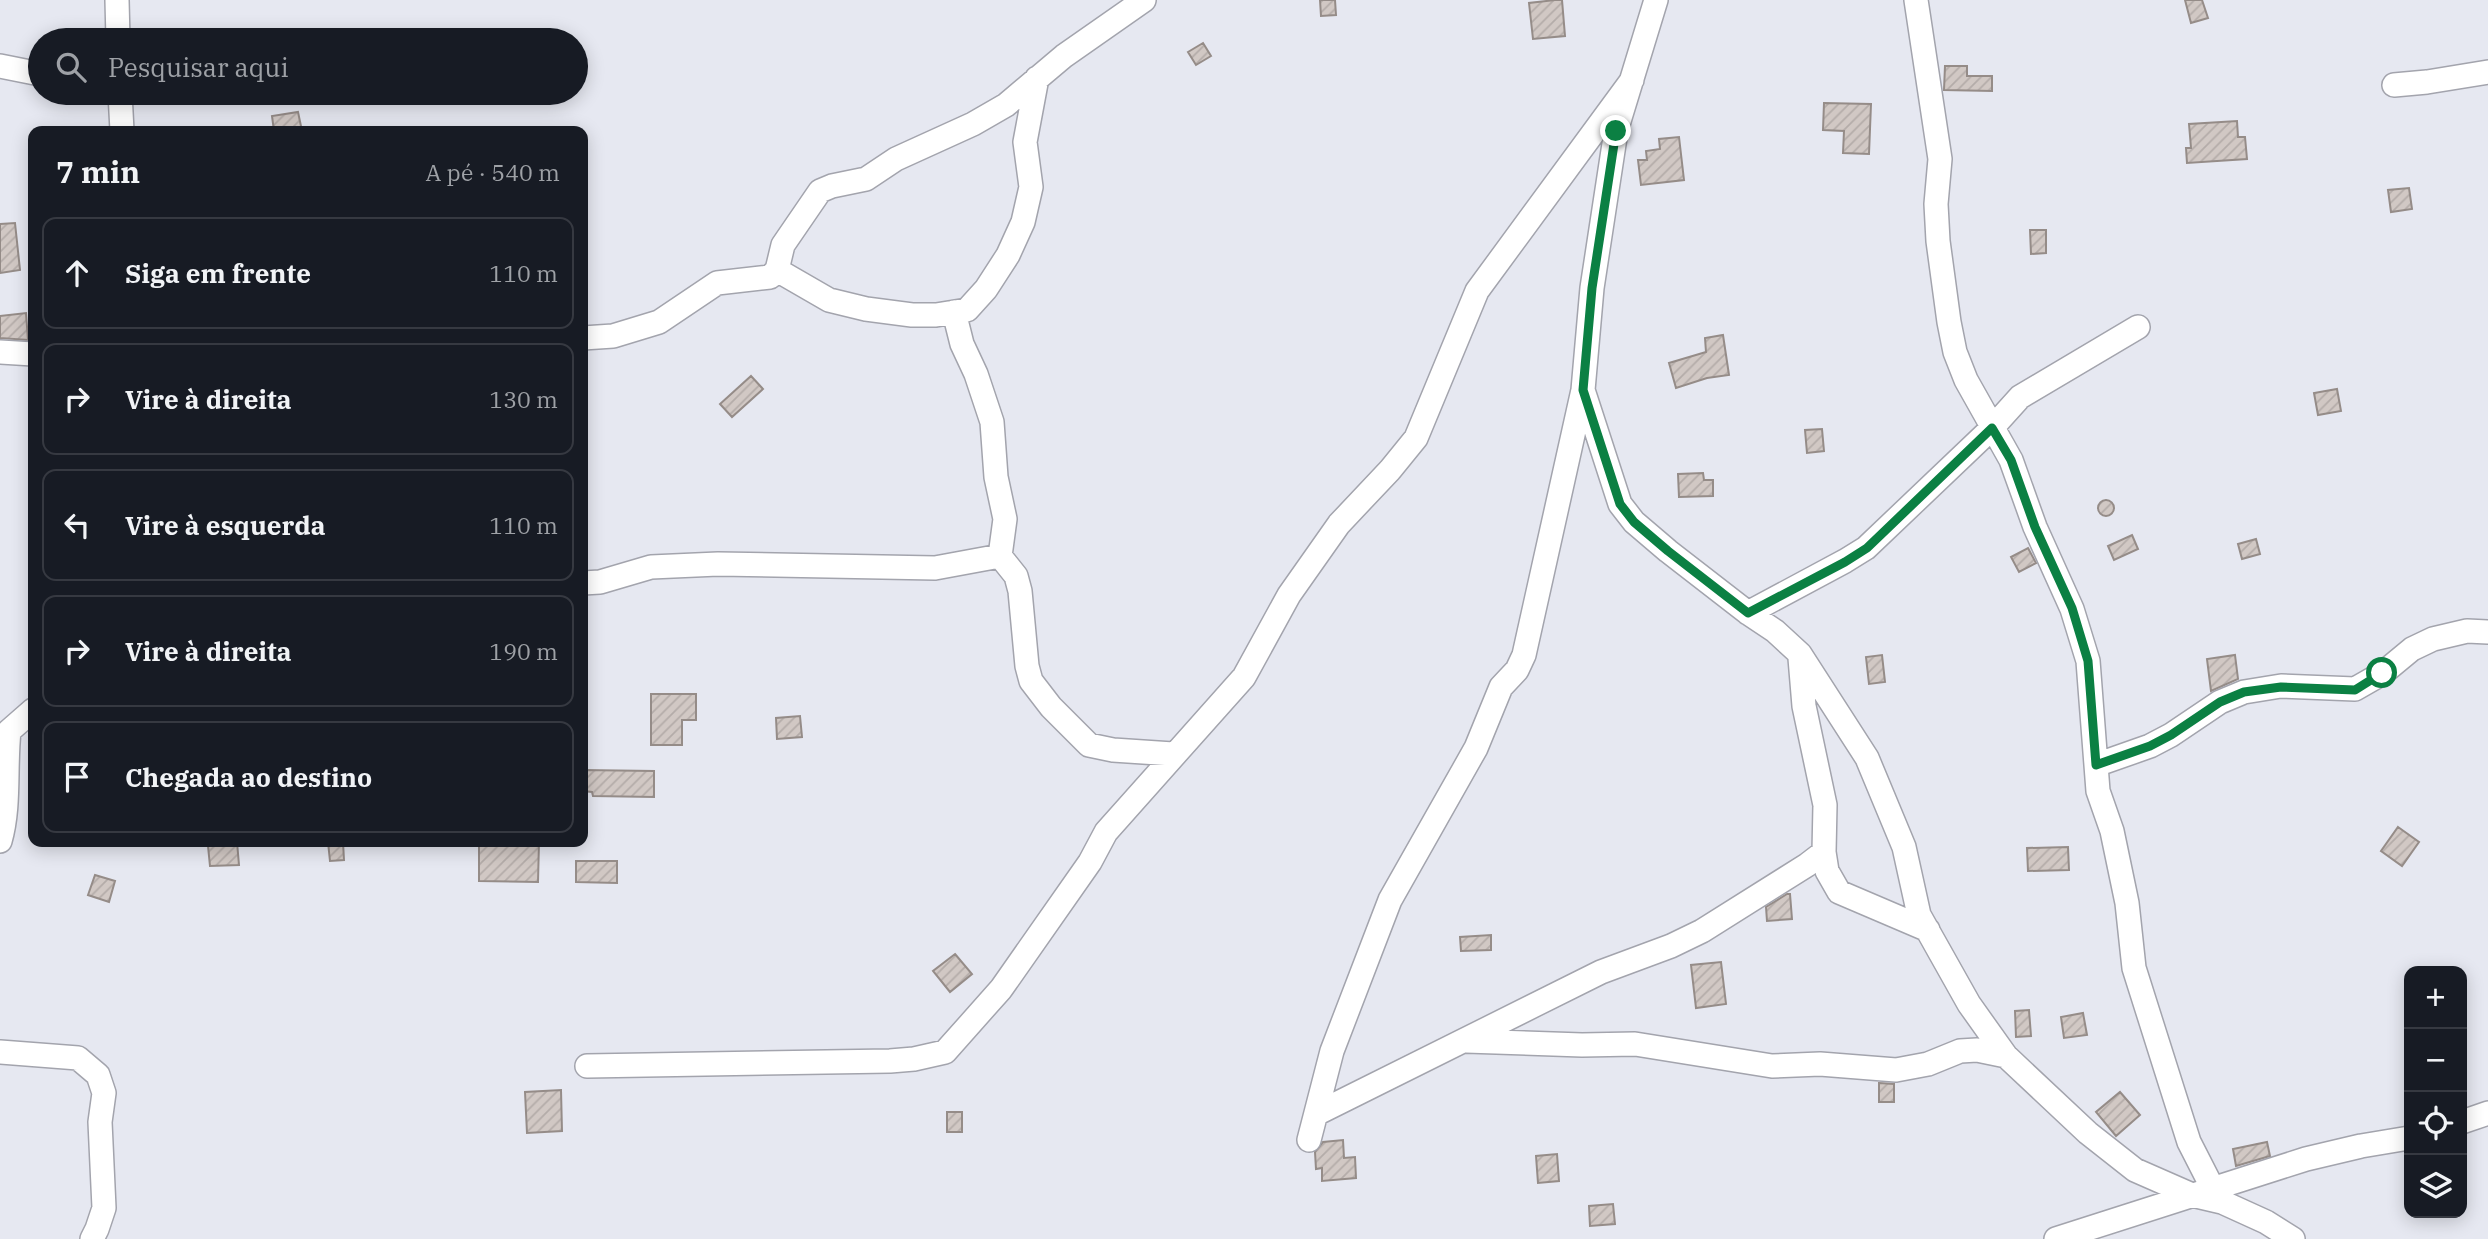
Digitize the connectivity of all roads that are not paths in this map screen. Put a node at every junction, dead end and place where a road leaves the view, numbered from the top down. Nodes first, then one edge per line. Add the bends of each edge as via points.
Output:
1 (117, 0) edge
2 (1144, 0) edge
3 (1656, 0) edge
4 (1916, 0) edge
5 (118, 28) edge
6 (0, 66) edge
7 (28, 72) edge
8 (2488, 72) edge
9 (1037, 78) junction
10 (1632, 80) junction
11 (2394, 85) dead end
12 (121, 105) edge
13 (122, 126) edge
14 (777, 270) junction
15 (954, 312) junction
16 (2138, 327) dead end
17 (588, 338) edge
18 (0, 352) edge
19 (28, 354) edge
20 (1583, 390) junction
21 (1992, 428) junction
22 (1000, 556) junction
23 (588, 583) edge
24 (1748, 613) junction
25 (2488, 632) edge
26 (1800, 654) junction
27 (28, 714) edge
28 (28, 731) edge
29 (4, 733) edge
30 (1173, 754) junction
31 (2096, 765) junction
32 (0, 841) edge
33 (1824, 852) junction
34 (1928, 930) junction
35 (1464, 1041) junction
36 (0, 1052) edge
37 (2006, 1056) junction
38 (587, 1066) dead end
39 (2488, 1113) edge
40 (1315, 1114) junction
41 (2467, 1120) edge
42 (1309, 1140) dead end
43 (2404, 1140) edge
44 (2202, 1192) junction
45 (92, 1239) edge
46 (2056, 1239) edge
47 (2293, 1239) edge

1 - 5 street
2 - 9 street
3 - 10 street
4 - 21 street via 1941,159 1936,204 1949,322 1966,380
6 - 7 street
8 - 11 street
9 - 14 street via 1006,105 973,124 896,159 866,179 820,191 783,245
9 - 15 street via 1025,142 1031,187 1023,222 986,289 967,310
10 - 20 street via 1606,180
10 - 30 street via 1477,291 1416,438 1339,524 1289,595 1244,677
12 - 13 street
14 - 15 street via 829,300 866,309 912,315
14 - 17 street via 770,277 718,283 659,322 613,336
15 - 22 street via 992,422 1005,519
16 - 21 street via 2020,397
18 - 19 street
20 - 24 street via 1620,504 1634,522
20 - 40 street via 1524,654 1501,687 1476,748 1390,900 1332,1051
21 - 24 street via 1867,548
21 - 31 street via 2011,460 2072,608 2088,661
22 - 23 street via 935,568 651,567
22 - 30 street via 1016,576 1020,592 1031,681 1051,707 1089,745
24 - 26 street
25 - 31 street via 2467,631 2433,639 2355,690 2281,687 2244,692 2150,746
26 - 33 street via 1804,706 1825,805
26 - 34 street via 1867,758 1904,846 1919,915
27 - 29 street
28 - 29 street
29 - 32 street via 5,826
30 - 38 street via 1106,832 1001,989 945,1052 890,1061
31 - 44 street via 2098,791 2124,891 2134,968
33 - 34 street via 1827,871 1839,892
33 - 35 street via 1702,931 1601,972
34 - 37 street via 1969,1004
35 - 37 street via 1635,1044 1772,1066 1820,1064 1896,1070 1959,1051
35 - 40 street
36 - 45 street via 78,1058 98,1075 104,1093 100,1122 104,1208
37 - 44 street via 2135,1170
39 - 41 street
40 - 42 street
43 - 44 street via 2306,1159
44 - 46 street
44 - 47 street

